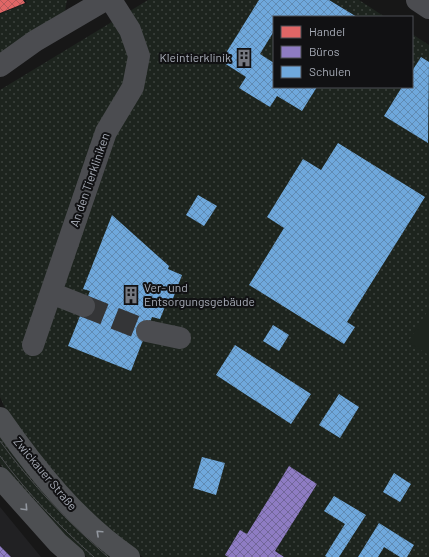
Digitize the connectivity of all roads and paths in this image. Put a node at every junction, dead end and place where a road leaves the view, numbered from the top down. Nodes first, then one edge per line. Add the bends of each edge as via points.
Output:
1 (417, 0) edge
2 (100, 1) edge
3 (429, 8) edge
4 (0, 66) edge
5 (51, 293) junction
6 (84, 306) tunnel mouth
7 (147, 331) tunnel mouth
8 (180, 338) dead end
9 (33, 345) dead end
10 (0, 418) edge
11 (0, 478) edge
12 (74, 557) edge
13 (129, 557) edge

1 - 3 street
2 - 4 street, An den Tierkliniken
2 - 5 street, An den Tierkliniken via 130,30 139,56 134,87 106,132
5 - 6 street
5 - 9 street, An den Tierkliniken
7 - 8 street
13 -> 10 main road, Zwickauer Straße via 63,500 18,445
11 -> 12 main road via 58,543

